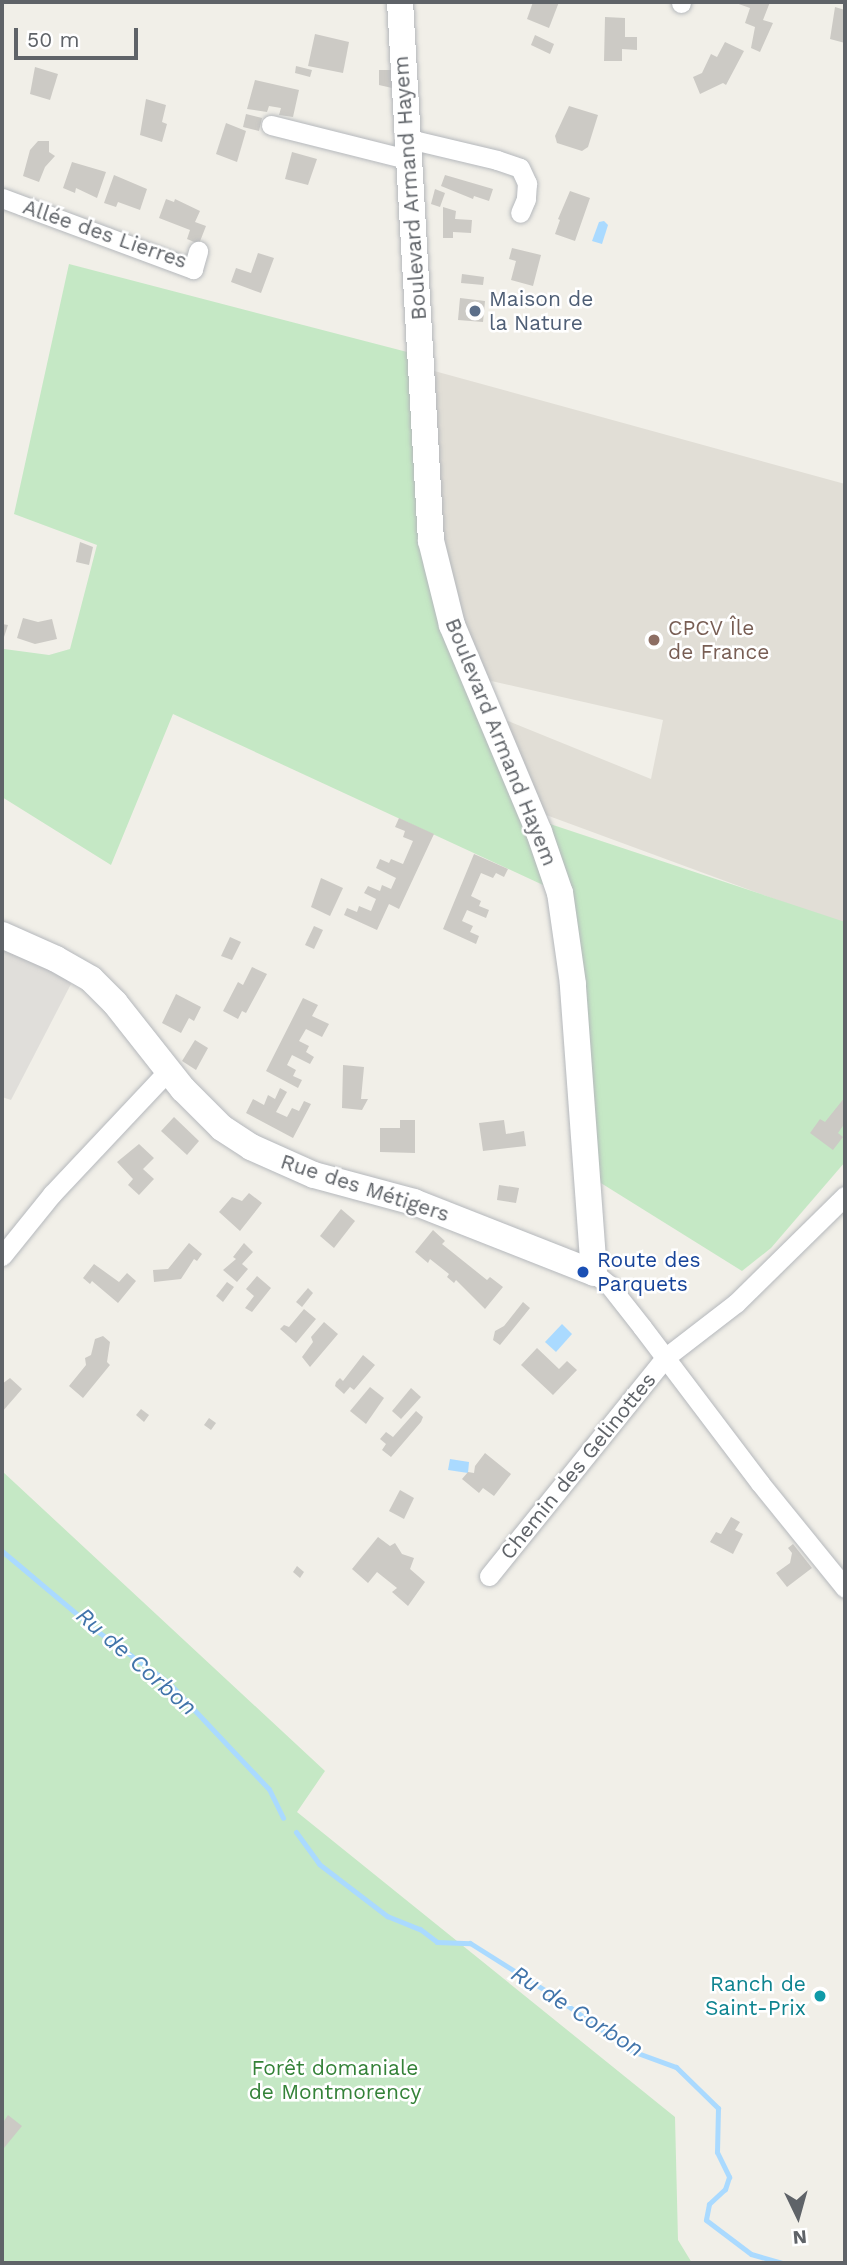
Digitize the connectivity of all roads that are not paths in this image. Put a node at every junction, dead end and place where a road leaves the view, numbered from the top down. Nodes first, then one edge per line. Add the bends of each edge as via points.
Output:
1 (400, 2) edge
2 (271, 125) dead end
3 (409, 149) junction
4 (2, 199) edge
5 (520, 213) dead end
6 (198, 251) dead end
7 (2, 935) edge
8 (167, 1072) junction
9 (845, 1196) edge
10 (2, 1256) edge
11 (594, 1273) junction
12 (666, 1357) junction
13 (489, 1576) dead end
14 (845, 1588) edge

1 - 3 main road, Boulevard Armand Hayem
2 - 3 street
3 - 5 street via 497,160 520,169 527,183
3 - 11 main road, Boulevard Armand Hayem via 431,541 452,625 561,892 573,984
4 - 6 street, Allée des Lierres via 193,269
7 - 8 main road, Rue des Métigers via 91,979
8 - 10 street via 52,1194
8 - 11 main road, Rue des Métigers via 222,1128 283,1163 415,1202
9 - 12 street, Chemin des Gelinottes via 736,1303
11 - 12 street via 609,1285
12 - 13 street, Chemin des Gelinottes
12 - 14 street

